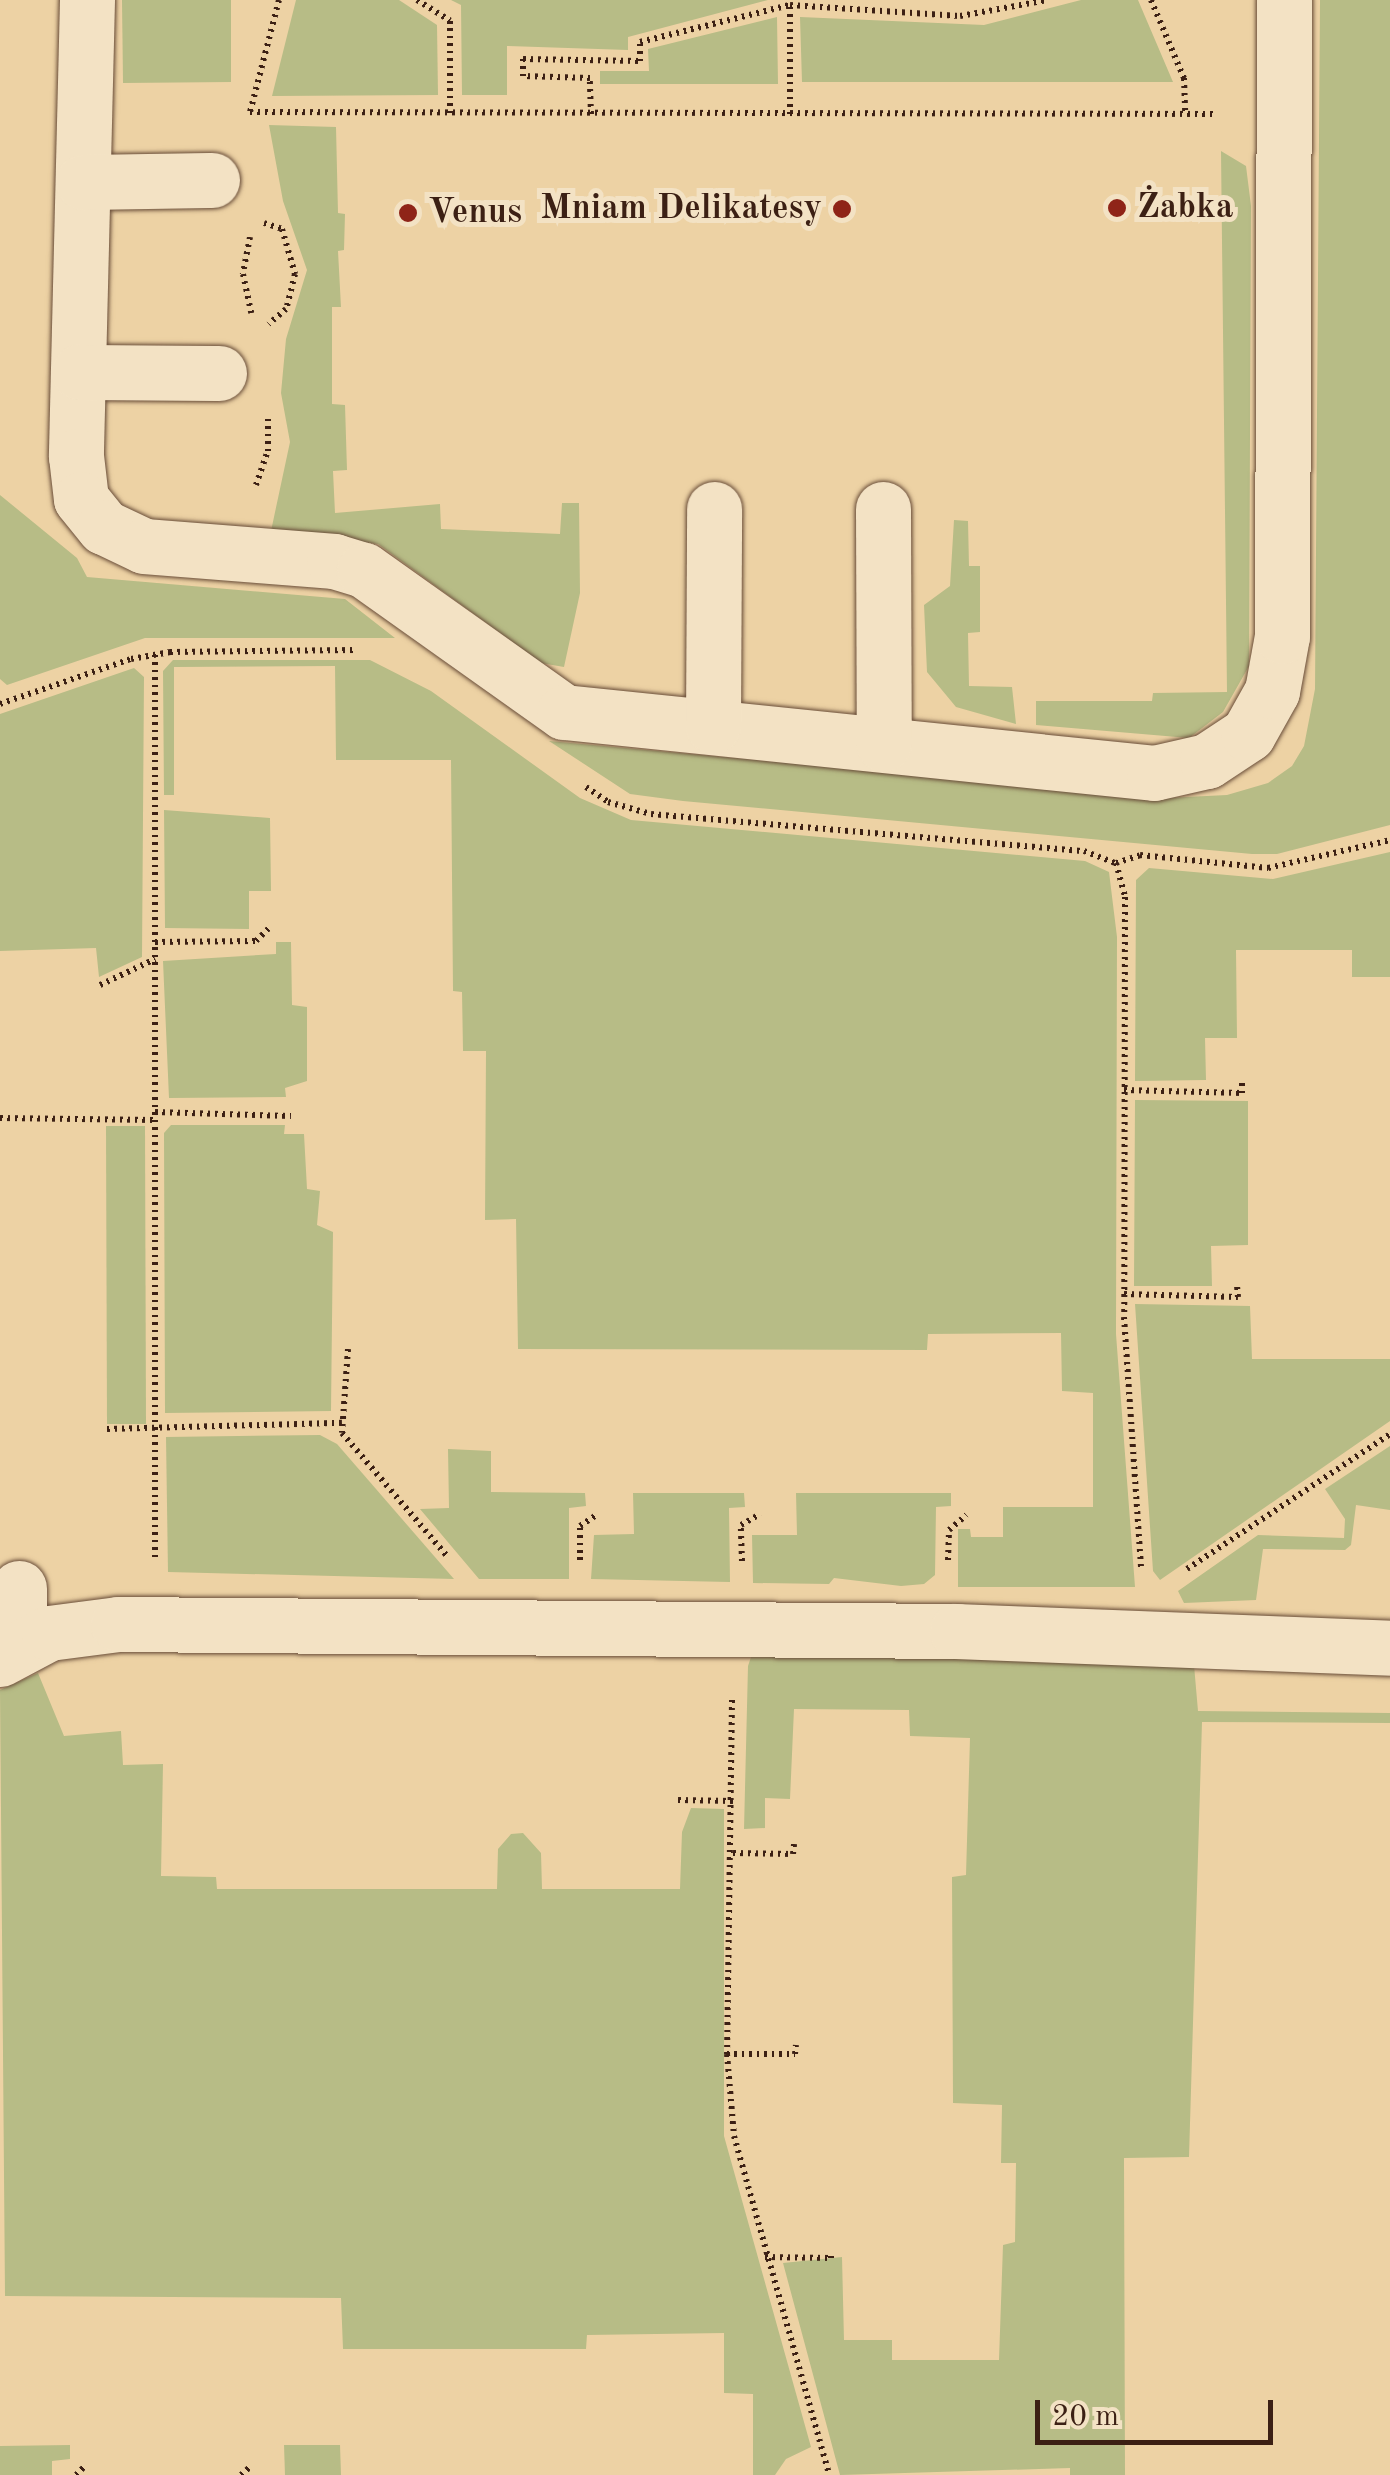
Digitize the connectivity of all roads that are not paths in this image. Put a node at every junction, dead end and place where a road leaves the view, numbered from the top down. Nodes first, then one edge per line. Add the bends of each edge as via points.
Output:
1 (87, 0) edge
2 (1284, 0) edge
3 (212, 180) dead end
4 (83, 182) junction
5 (79, 372) junction
6 (220, 373) dead end
7 (714, 509) dead end
8 (884, 509) dead end
9 (712, 726) junction
10 (884, 744) junction
11 (18, 1588) dead end
12 (1390, 1648) edge
13 (10, 1652) edge

1 - 4 street
2 - 10 street via 1282,636 1272,691 1248,734 1208,761 1154,773
3 - 4 street
4 - 5 street
5 - 6 street
5 - 9 street via 81,499 104,526 144,546 334,561 364,570 564,712
7 - 9 street
8 - 10 street
9 - 10 street
11 - 13 street
12 - 13 street via 1144,1617 155,1624 77,1628

